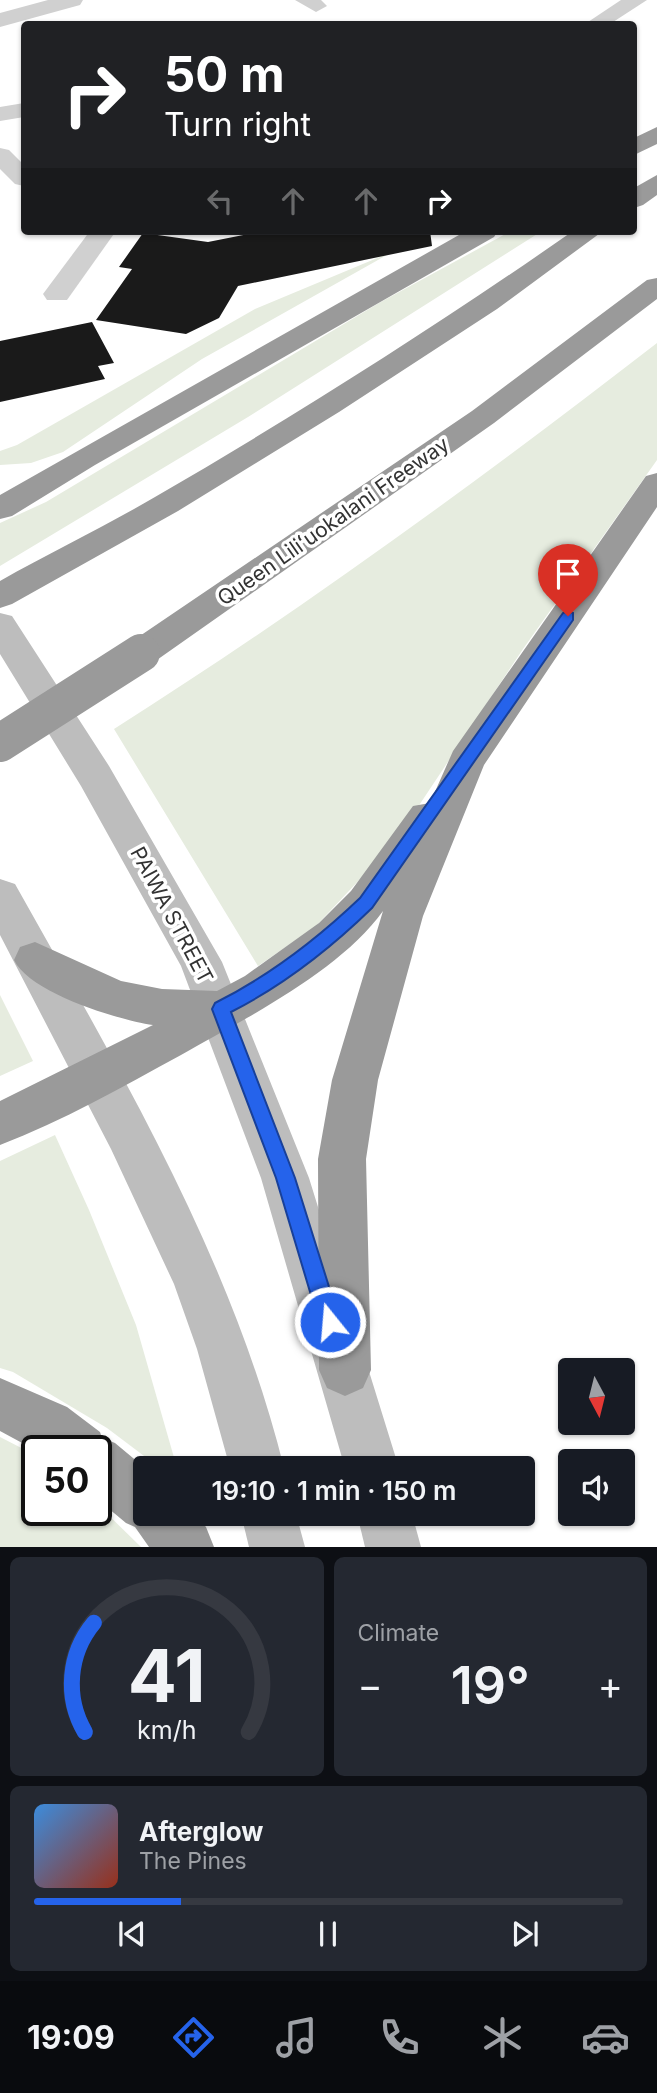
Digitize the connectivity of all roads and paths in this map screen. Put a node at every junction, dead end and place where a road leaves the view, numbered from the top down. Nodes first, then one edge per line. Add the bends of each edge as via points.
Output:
1 (72, 0) edge
2 (636, 0) edge
3 (0, 20) edge
4 (601, 21) edge
5 (21, 110) edge
6 (0, 114) edge
7 (657, 134) edge
8 (637, 146) edge
9 (0, 155) edge
10 (21, 176) edge
11 (657, 183) edge
12 (637, 198) edge
13 (100, 235) edge
14 (478, 235) edge
15 (584, 235) edge
16 (657, 286) edge
17 (57, 294) dead end
18 (84, 458) junction
19 (0, 478) edge
20 (657, 483) edge
21 (0, 509) edge
22 (0, 596) edge
23 (0, 625) edge
24 (0, 743) edge
25 (467, 761) junction
26 (0, 896) edge
27 (35, 960) junction
28 (221, 1009) junction
29 (99, 1077) junction
30 (0, 1124) edge
31 (345, 1370) junction
32 (0, 1404) edge
33 (60, 1435) edge
34 (254, 1456) edge
35 (369, 1456) edge
36 (112, 1476) edge
37 (133, 1494) edge
38 (168, 1526) edge
39 (272, 1526) edge
40 (388, 1526) edge
41 (186, 1547) edge
42 (277, 1547) edge
43 (393, 1547) edge

1 - 3 street
2 - 4 street
5 - 6 street
7 - 8 highway
9 - 10 street
11 - 12 highway
13 - 17 street
14 - 18 highway
15 - 22 highway via 301,422 165,505
16 - 24 highway, Queen Liliʻuokalani Freeway, bridge via 484,417 141,653
18 - 19 highway via 45,471
18 - 21 highway
20 - 25 highway
23 - 28 main road, PAIWA STREET via 95,776 201,962
25 - 28 highway via 366,903 334,935 260,989
25 - 31 highway via 402,916 355,1080 342,1159
26 - 27 main road
27 - 28 highway via 122,1003 170,1010
27 - 29 main road
28 - 29 highway
28 - 31 main road, PAIWA STREET via 285,1178
29 - 30 highway
29 - 34 main road via 198,1282
31 - 35 main road, PAIWA STREET
32 - 33 highway
36 - 37 highway
38 - 41 highway
39 - 42 main road
40 - 43 main road

